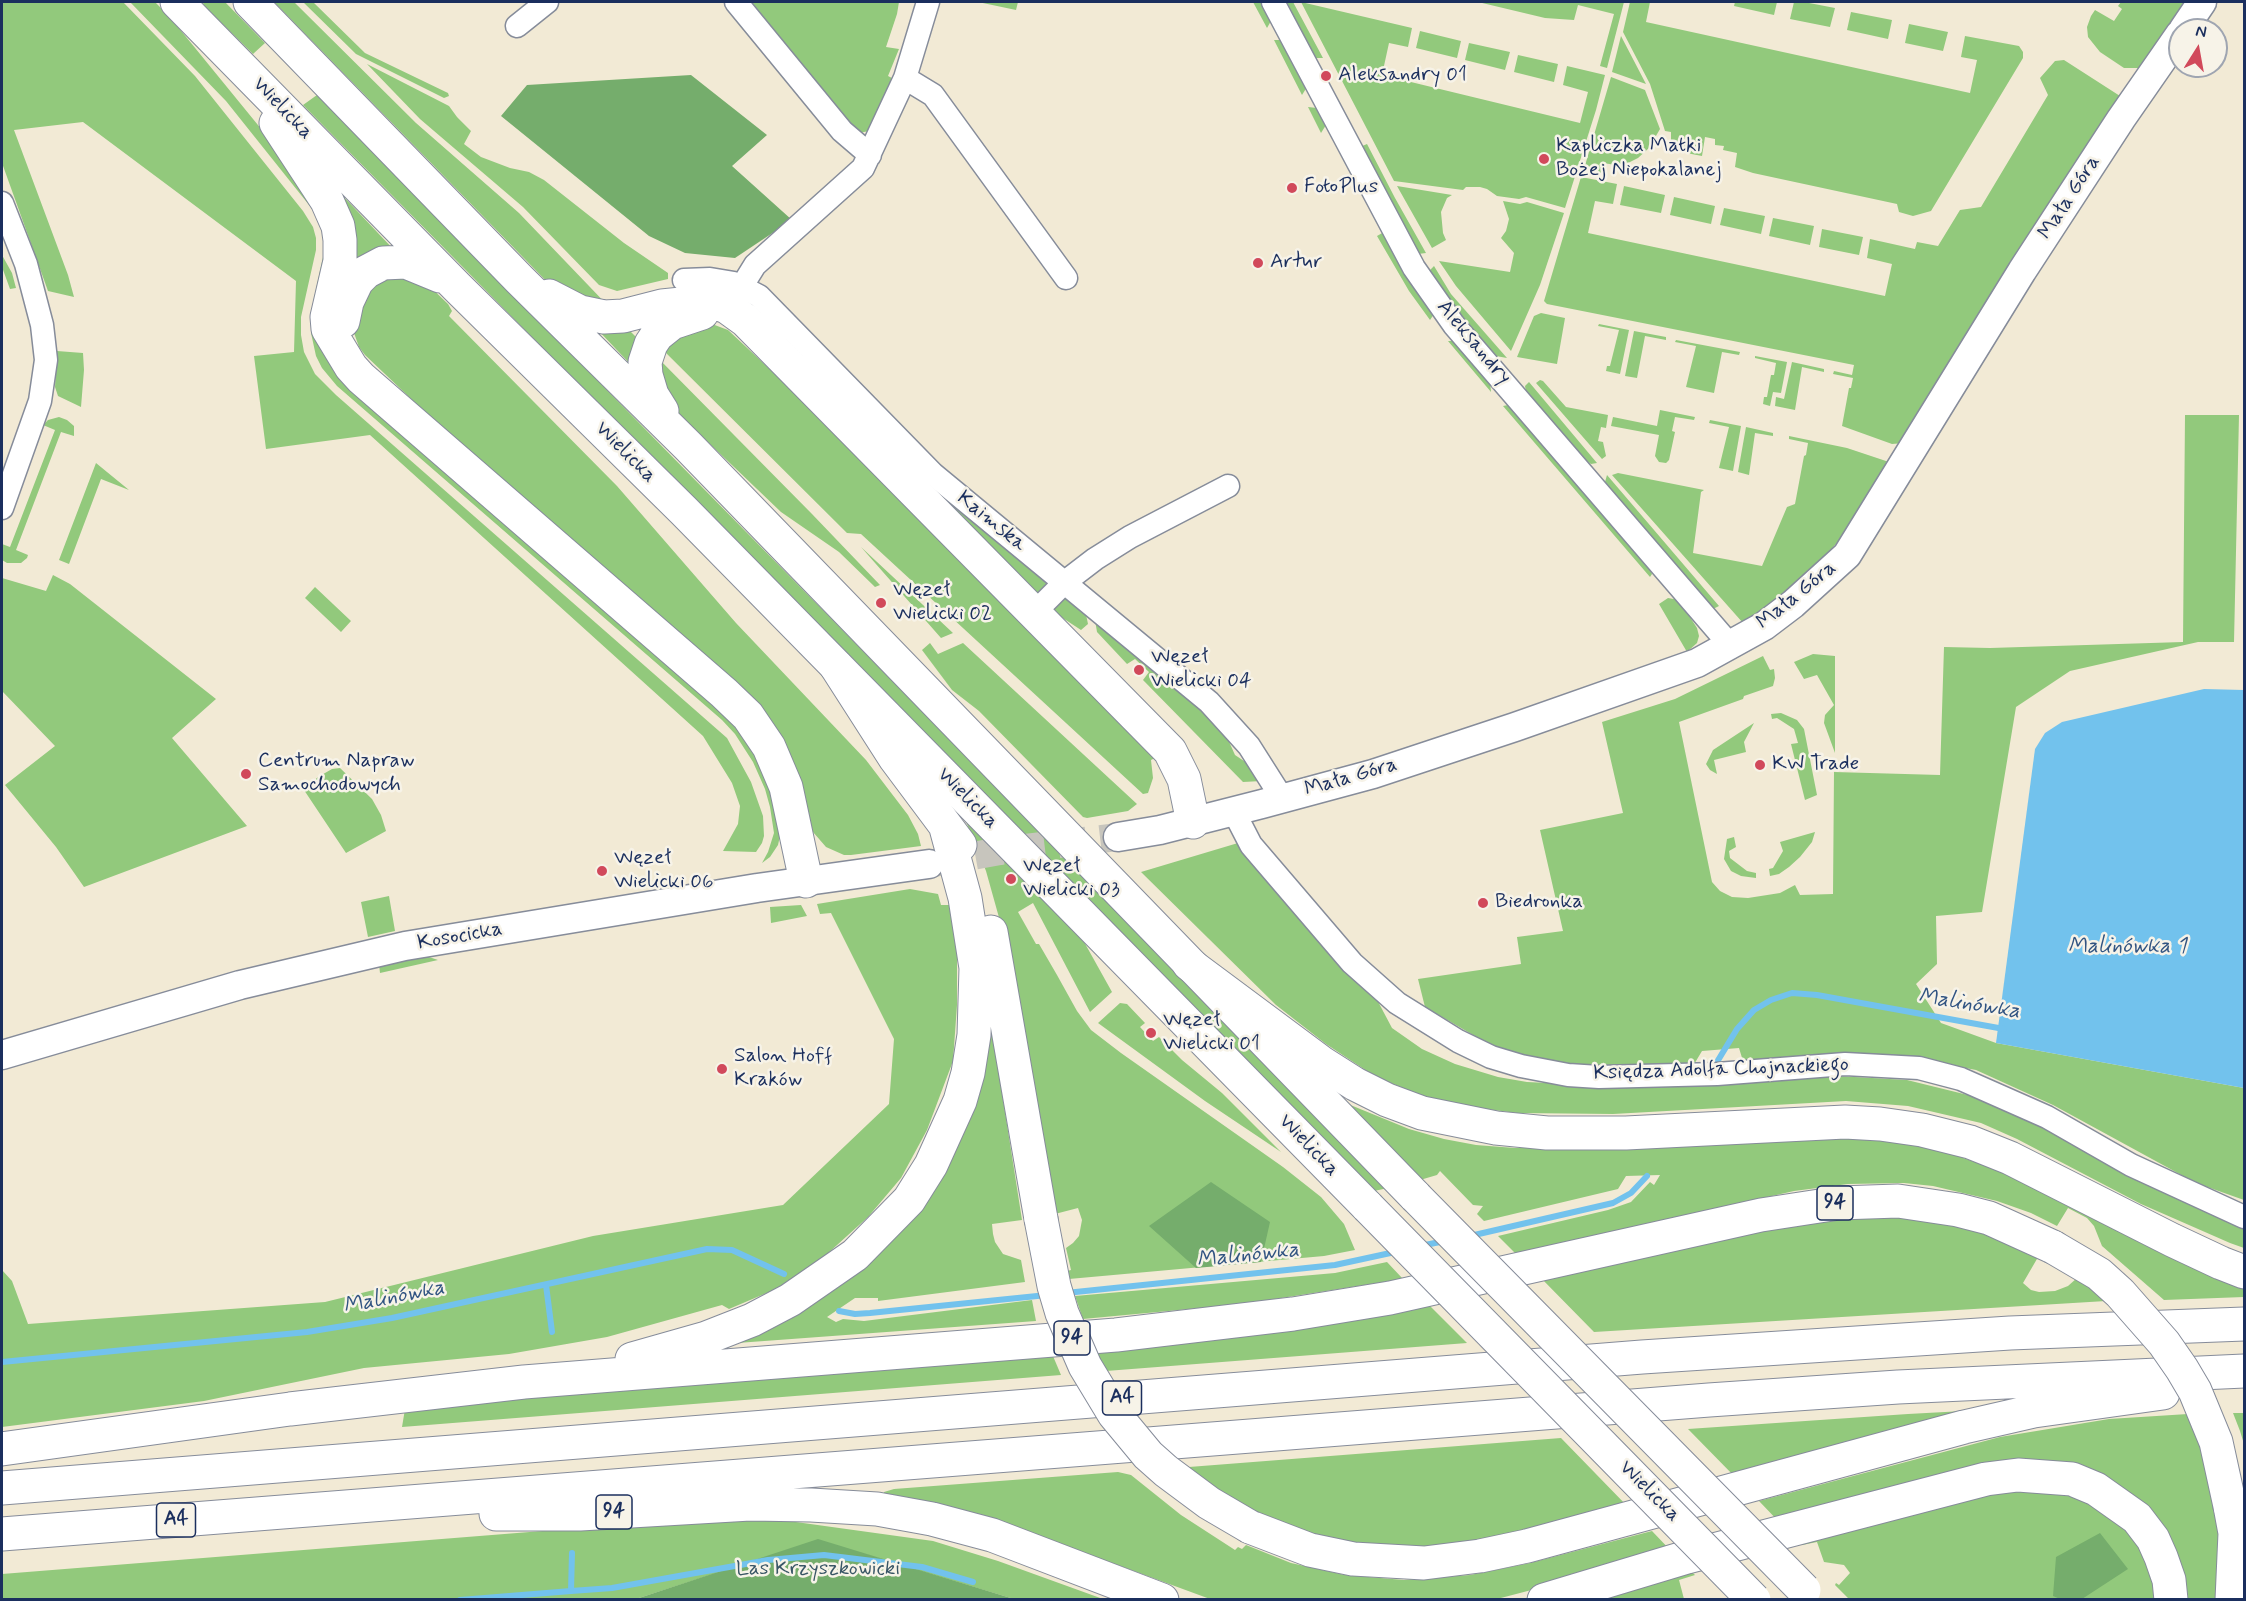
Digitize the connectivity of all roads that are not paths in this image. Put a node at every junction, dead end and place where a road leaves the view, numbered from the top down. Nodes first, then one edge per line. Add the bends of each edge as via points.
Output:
1 (177, 2) edge
2 (250, 2) edge
3 (547, 2) edge
4 (736, 2) edge
5 (928, 2) edge
6 (1273, 2) edge
7 (2202, 2) edge
8 (2191, 18) edge
9 (517, 26) dead end
10 (2168, 51) edge
11 (238, 64) junction
12 (905, 78) junction
13 (870, 155) junction
14 (2, 204) edge
15 (1066, 278) dead end
16 (519, 279) junction
17 (684, 280) dead end
18 (457, 287) junction
19 (739, 300) junction
20 (339, 346) junction
21 (688, 446) junction
22 (1228, 486) dead end
23 (2, 508) edge
24 (1065, 582) junction
25 (1034, 613) junction
26 (1730, 645) junction
27 (836, 666) junction
28 (1282, 798) junction
29 (1234, 812) junction
30 (1193, 822) junction
31 (946, 828) junction
32 (1118, 837) tunnel mouth
33 (929, 864) tunnel mouth
34 (806, 881) junction
35 (1189, 964) junction
36 (2, 1055) edge
37 (2244, 1216) edge
38 (2244, 1272) edge
39 (2244, 1324) edge
40 (2244, 1371) edge
41 (2244, 1380) edge
42 (524, 1382) junction
43 (2, 1449) edge
44 (2, 1488) edge
45 (350, 1506) junction
46 (2, 1534) edge
47 (1812, 1596) edge
48 (1162, 1599) edge
49 (1544, 1599) edge
50 (1754, 1599) edge
51 (2171, 1599) edge
52 (2232, 1599) edge

1 - 11 main road, Wielicka
2 - 16 main road, Wielicka
3 - 9 street
4 - 13 street via 842,131
5 - 12 street
6 - 26 street, Aleksandry via 1414,268 1447,315
7 - 8 street, Mała Góra
10 - 26 street, Mała Góra via 2016,280 1847,555 1793,604
11 - 18 main road, Wielicka
11 - 20 main road via 334,214 340,252 327,317 328,329
12 - 13 street
12 - 15 street via 933,95
13 - 19 street via 862,168 755,265
14 - 23 street via 26,264 42,325 46,360 40,401
16 - 19 main road via 565,306 596,316 623,316 701,301
16 - 21 main road, Wielicka
17 - 19 street, Kaimska via 711,279
18 - 20 main road via 415,264 383,263 366,272 352,290
18 - 27 main road, Wielicka
19 - 21 main road via 672,323 657,335 647,354 646,375 652,395
19 - 24 street, Kaimska via 759,296 933,474
19 - 25 main road via 754,327
20 - 34 main road via 361,378 748,716 769,747 786,787
21 - 35 main road, Wielicka
22 - 24 street via 1130,537
24 - 25 street
24 - 28 street, Kaimska via 1209,702 1249,746
25 - 30 main road via 1170,751 1184,779
26 - 28 street, Mała Góra via 1654,680 1373,774
27 - 31 main road
27 - 50 main road, Wielicka, bridge
28 - 29 street, Mała Góra
29 - 30 street, Mała Góra
29 - 37 street, Księdza Adolfa Chojnackiego via 1251,845 1352,963 1397,1004 1491,1057 1568,1075 1599,1077 1717,1074 1845,1064 1919,1068 1961,1079 2047,1117 2131,1165
30 - 32 street, Mała Góra
31 - 41 main road, bridge via 964,849 972,867 993,939 1054,1286 1085,1366 1114,1414 1142,1448 1209,1503 1250,1527 1302,1547 1353,1559 1424,1563 1480,1557 1964,1427 2034,1412
31 - 42 main road via 965,898 975,958 974,1035 960,1101 931,1165 909,1200 855,1255 790,1300 752,1320 633,1359
33 - 34 street, Kosocicka
34 - 36 street, Kosocicka via 405,946 240,985
35 - 38 main road via 1322,1063 1387,1101 1422,1113 1496,1128 1547,1133 1845,1122 1922,1130 1970,1142 2010,1158
35 - 47 main road, Wielicka, bridge
39 - 44 main road, A4 via 2010,1333 1642,1357
40 - 45 main road, A4 via 1909,1386 1709,1400
42 - 43 main road, 94 via 290,1409
42 - 52 main road, 94, bridge via 1116,1335 1293,1314 1390,1298 1761,1215 1839,1203 1898,1202 1989,1218 2053,1246 2099,1274 2164,1342 2195,1391 2217,1442 2235,1533
45 - 46 main road, A4
45 - 48 main road, 94 via 514,1514 750,1504 877,1509 992,1535
49 - 51 main road via 1687,1557 1986,1479 2018,1475 2072,1479 2096,1489 2137,1518 2161,1557

